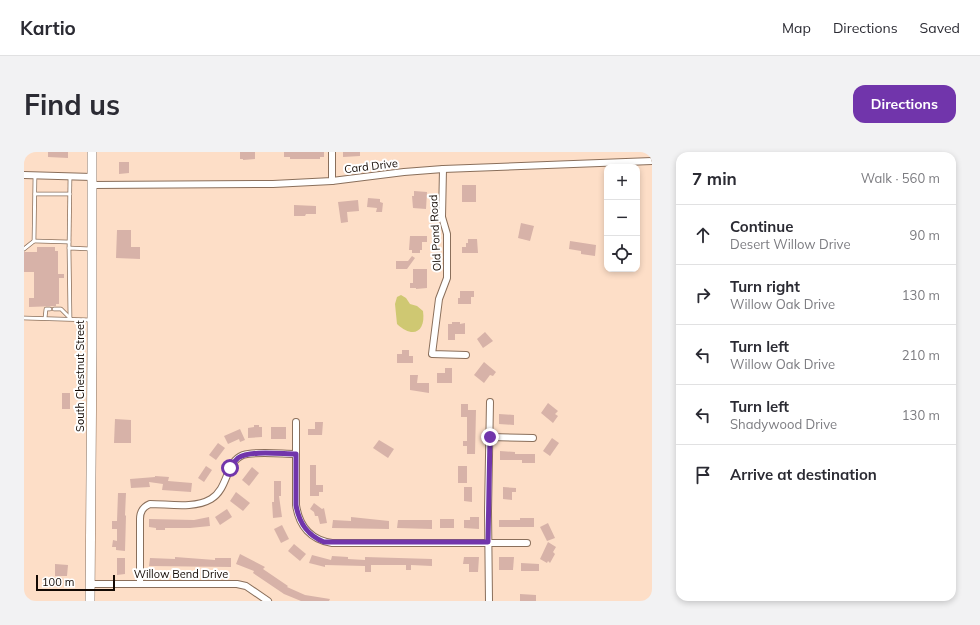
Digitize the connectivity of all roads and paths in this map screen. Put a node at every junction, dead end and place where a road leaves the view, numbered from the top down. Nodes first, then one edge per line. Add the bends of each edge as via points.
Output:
1 (92, 152) edge
2 (332, 152) edge
3 (652, 161) edge
4 (443, 169) junction
5 (24, 175) edge
6 (35, 175) junction
7 (70, 176) junction
8 (92, 181) junction
9 (332, 181) junction
10 (35, 194) junction
11 (70, 194) junction
12 (34, 241) junction
13 (69, 242) junction
14 (69, 248) junction
15 (24, 249) edge
16 (93, 249) junction
17 (24, 318) edge
18 (45, 318) junction
19 (70, 318) junction
20 (92, 320) junction
21 (466, 355) dead end
22 (490, 402) dead end
23 (296, 422) dead end
24 (490, 437) junction
25 (533, 438) dead end
26 (296, 454) junction
27 (488, 542) junction
28 (527, 543) dead end
29 (140, 583) junction
30 (90, 584) junction
31 (90, 601) edge
32 (268, 601) edge
33 (489, 601) edge

1 - 8 main road, South Chestnut Street
2 - 9 street
3 - 4 street, Card Drive
4 - 9 street, Card Drive
4 - 21 street, Old Pond Road via 442,217 447,234 447,278 439,299 432,354
5 - 6 street, Card Drive
6 - 7 street, Card Drive
6 - 10 lane
7 - 8 street, Card Drive
7 - 11 lane
8 - 9 street, Card Drive via 273,184
8 - 16 main road, South Chestnut Street
10 - 11 lane
10 - 12 lane
11 - 13 lane
12 - 13 lane
12 - 15 lane
13 - 14 lane
14 - 16 lane
14 - 19 lane
16 - 20 main road, South Chestnut Street
17 - 18 lane
18 - 19 lane
18 - 19 lane via 46,309 61,309
19 - 20 lane
20 - 30 main road, South Chestnut Street
22 - 24 street
23 - 26 street
24 - 25 street
24 - 27 street
26 - 27 street via 297,513 304,529 317,539 332,543
26 - 29 street via 243,455 230,468 224,486 210,499 193,505 145,506 140,513
27 - 28 street
27 - 33 street
29 - 30 street, Willow Bend Drive
29 - 32 street, Willow Bend Drive via 237,584 246,586
30 - 31 main road, South Chestnut Street

